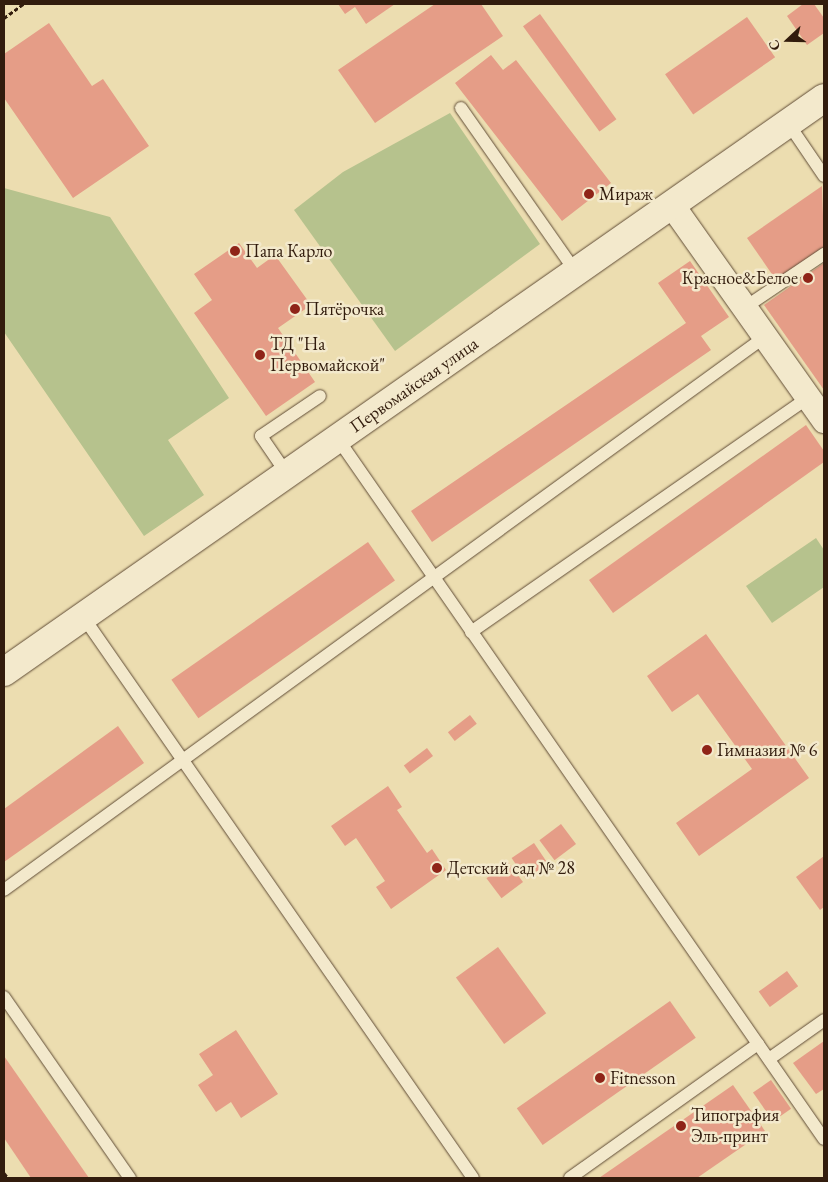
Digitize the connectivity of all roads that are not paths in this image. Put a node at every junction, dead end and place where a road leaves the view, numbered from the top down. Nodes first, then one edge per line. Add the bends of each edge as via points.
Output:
1 (824, 98) edge
2 (461, 108) dead end
3 (788, 123) junction
4 (824, 176) edge
5 (671, 204) junction
6 (824, 254) edge
7 (575, 271) junction
8 (744, 308) junction
9 (766, 336) junction
10 (320, 396) dead end
11 (808, 398) junction
12 (824, 420) edge
13 (338, 439) junction
14 (287, 474) junction
15 (433, 577) junction
16 (82, 615) junction
17 (471, 632) junction
18 (4, 672) edge
19 (180, 759) junction
20 (4, 890) edge
21 (4, 997) edge
22 (824, 1020) edge
23 (758, 1044) junction
24 (769, 1059) junction
25 (824, 1139) edge
26 (130, 1178) edge
27 (472, 1178) edge
28 (570, 1178) edge

1 - 3 street, Первомайская улица
2 - 7 lane
3 - 4 lane
3 - 5 street, Первомайская улица
5 - 7 street, Первомайская улица
5 - 8 street
6 - 8 lane
7 - 13 street, Первомайская улица
8 - 9 street
9 - 11 street
9 - 15 lane
10 - 14 lane via 261,436
11 - 12 street
11 - 17 lane
13 - 14 street, Первомайская улица
13 - 15 lane
14 - 16 street, Первомайская улица
15 - 17 lane
15 - 19 lane
16 - 18 street, Первомайская улица
16 - 19 lane
17 - 23 lane
19 - 20 lane
19 - 27 lane
21 - 26 lane
22 - 24 lane
23 - 24 lane
23 - 28 lane
24 - 25 lane

